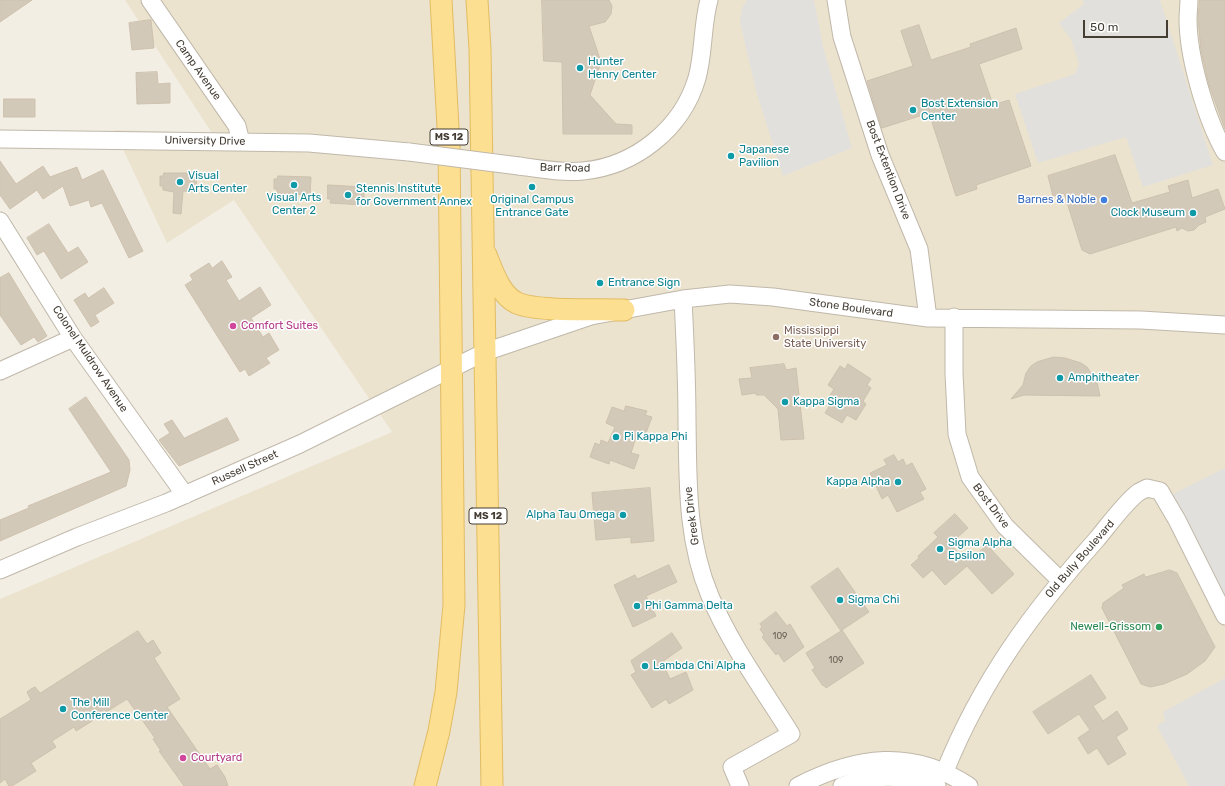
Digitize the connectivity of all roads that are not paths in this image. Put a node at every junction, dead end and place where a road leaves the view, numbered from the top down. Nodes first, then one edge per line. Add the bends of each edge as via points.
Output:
1 (150, 0) edge
2 (431, 0) edge
3 (441, 0) edge
4 (477, 0) edge
5 (482, 0) edge
6 (710, 0) edge
7 (836, 0) edge
8 (1189, 0) edge
9 (480, 49) junction
10 (446, 88) junction
11 (0, 139) edge
12 (241, 142) junction
13 (409, 152) joint
14 (1225, 152) edge
15 (0, 221) edge
16 (482, 245) junction
17 (683, 299) junction
18 (624, 310) junction
19 (954, 317) junction
20 (928, 318) junction
21 (1225, 324) edge
22 (73, 338) junction
23 (485, 352) junction
24 (452, 370) junction
25 (0, 371) edge
26 (184, 495) junction
27 (0, 570) edge
28 (1060, 580) junction
29 (1225, 616) edge
30 (941, 779) edge
31 (425, 786) edge
32 (492, 786) edge
33 (740, 786) edge
34 (798, 786) edge
35 (842, 786) edge
36 (969, 786) edge

1 - 12 street, Camp Avenue via 237,126
2 - 10 main road
3 - 10 main road, MS 12
4 - 9 main road, MS 12
5 - 9 main road
6 - 13 street, Barr Road, bridge via 693,88 676,118 661,136 638,154 616,164 580,171
7 - 20 street, Bost Extention Drive via 842,37 880,156 919,249
8 - 14 street via 1188,19 1196,70 1205,103
9 - 16 main road, MS 12
10 - 24 main road, MS 12
11 - 12 street, University Drive
12 - 13 street, University Drive via 316,144
15 - 22 street, Colonel Muldrow Avenue
16 - 18 main road via 496,279 506,294 517,303 534,308
16 - 23 main road, MS 12
17 - 18 street, Stone Boulevard
17 - 20 street, Stone Boulevard via 730,294 773,297
17 - 33 street, Greek Drive via 687,371 688,502 693,540 710,595 735,642 791,734 732,767
18 - 23 street, Stone Boulevard via 591,316
19 - 20 street, Stone Boulevard
19 - 21 street, Stone Boulevard
19 - 28 street, Bost Drive via 957,434 970,477 1006,526
22 - 25 street
22 - 26 street, Colonel Muldrow Avenue
23 - 24 street, Russell Street
23 - 32 main road, MS 12
24 - 26 street, Russell Street via 300,444
24 - 31 main road, MS 12 via 455,566 452,643 439,730
26 - 27 street, Russell Street
28 - 29 street, Old Bully Boulevard via 1137,493 1147,488 1160,491 1169,505
28 - 30 street, Old Bully Boulevard via 1021,630 985,686
30 - 34 street via 903,761 869,762 849,764 831,770
30 - 35 street via 884,777
30 - 36 street

